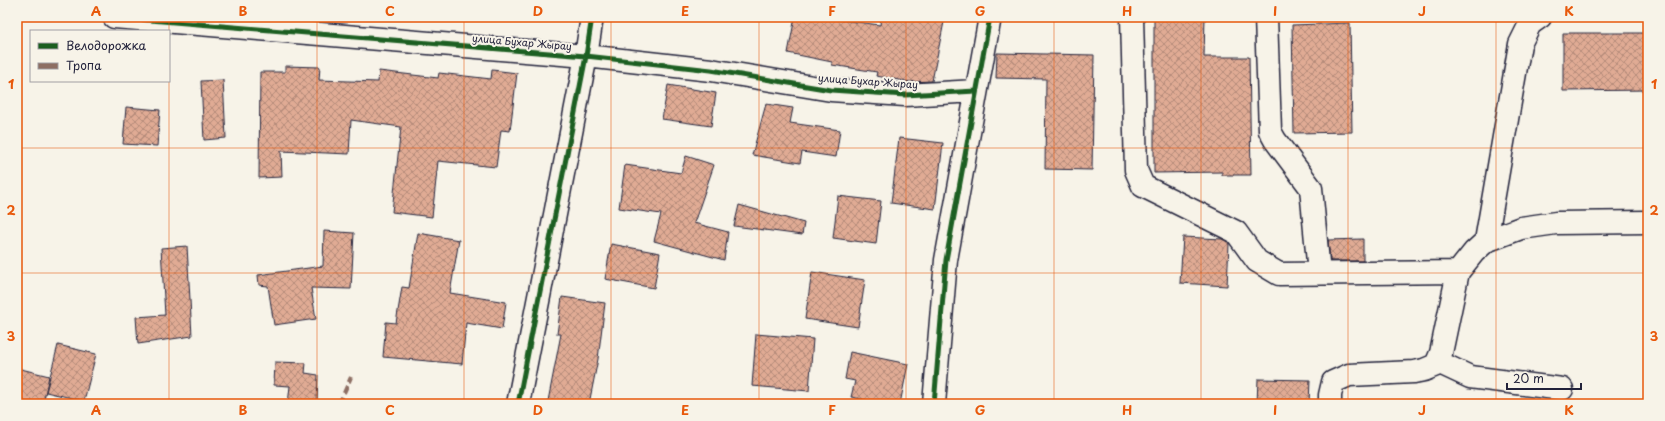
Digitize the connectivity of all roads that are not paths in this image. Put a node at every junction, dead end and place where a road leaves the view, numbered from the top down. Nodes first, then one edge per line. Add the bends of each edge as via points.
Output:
1 (114, 17) edge
2 (592, 17) edge
3 (990, 17) edge
4 (1132, 17) edge
5 (1266, 17) edge
6 (1540, 17) edge
7 (586, 56) junction
8 (976, 91) junction
9 (1648, 222) edge
10 (1486, 241) junction
11 (1458, 272) junction
12 (1319, 273) junction
13 (1438, 362) junction
14 (1562, 389) dead end
15 (518, 404) edge
16 (934, 404) edge
17 (1330, 404) edge

1 - 7 street, улица Бухар Жырау
2 - 7 street
3 - 8 street
4 - 12 street via 1136,170 1143,186 1236,232 1257,261 1279,274
5 - 12 street via 1270,131 1311,188
6 - 10 street via 1530,24 1520,44
7 - 8 street, улица Бухар Жырау via 711,70 831,90 905,95
7 - 15 street
8 - 16 street via 946,260
9 - 10 street via 1556,222 1520,228
10 - 11 street
11 - 12 street
11 - 13 street
13 - 14 street via 1470,377
13 - 17 street via 1424,370 1349,375 1333,382

